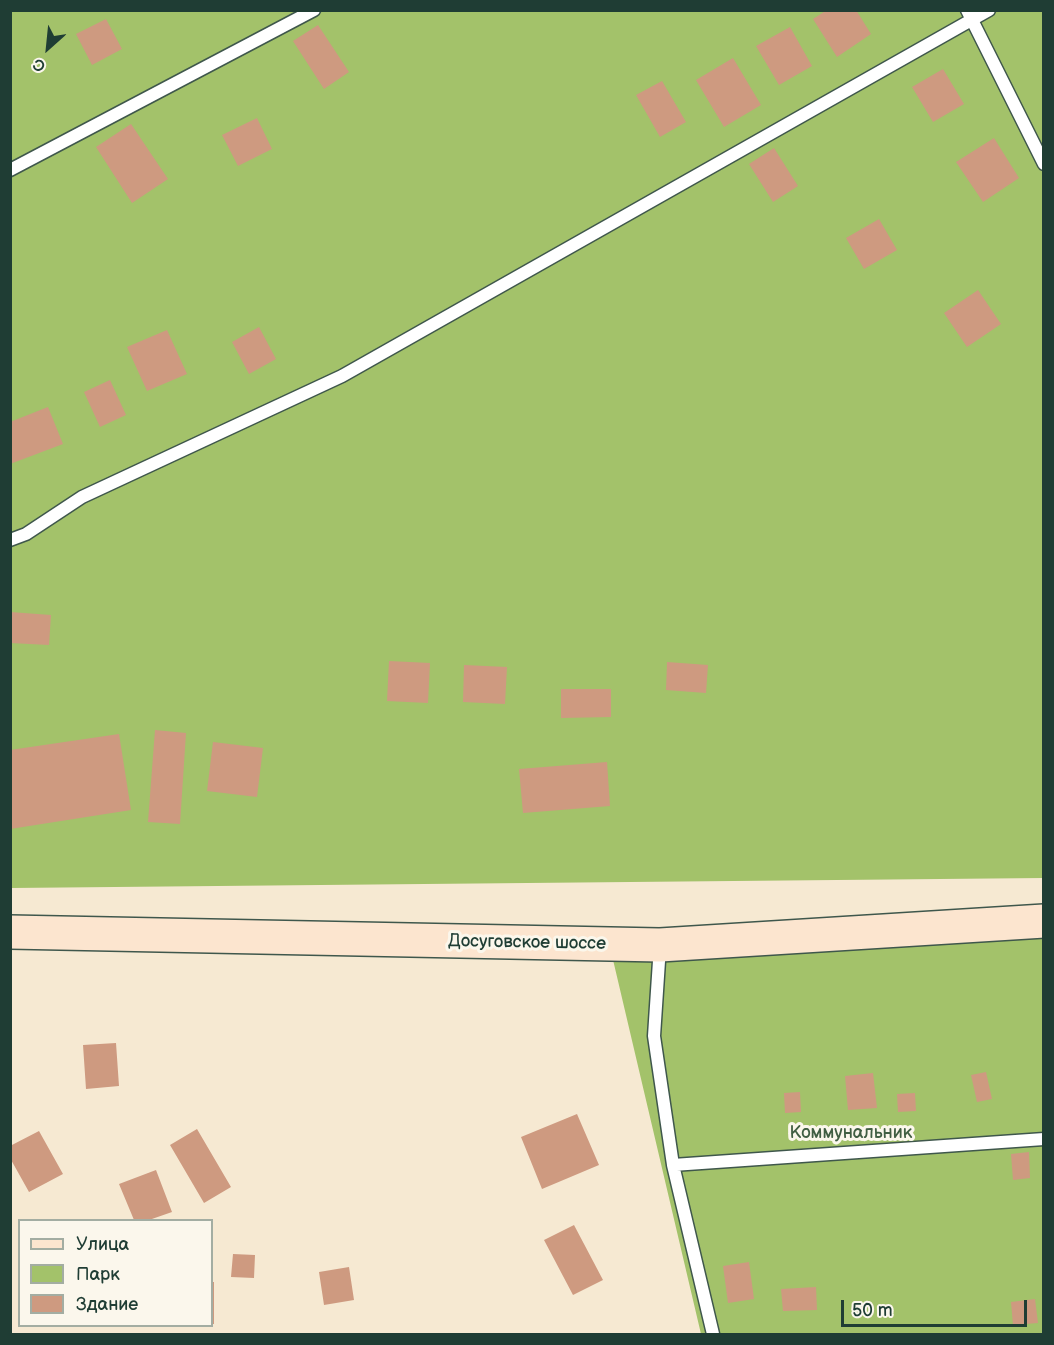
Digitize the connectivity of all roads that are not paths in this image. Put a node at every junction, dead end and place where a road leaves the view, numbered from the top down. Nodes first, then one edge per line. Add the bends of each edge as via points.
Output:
1 (314, 10) edge
2 (989, 10) edge
3 (970, 15) edge
4 (1044, 164) edge
5 (10, 170) edge
6 (10, 540) edge
7 (1044, 921) edge
8 (10, 932) edge
9 (660, 945) junction
10 (1044, 1139) edge
11 (673, 1165) junction
12 (713, 1335) edge

1 - 5 lane
2 - 3 lane
3 - 4 lane
3 - 6 lane via 342,376 82,497 26,534
7 - 9 main road, Досуговское шоссе
8 - 9 main road, Досуговское шоссе
9 - 11 lane via 654,1036
10 - 11 lane
11 - 12 lane

